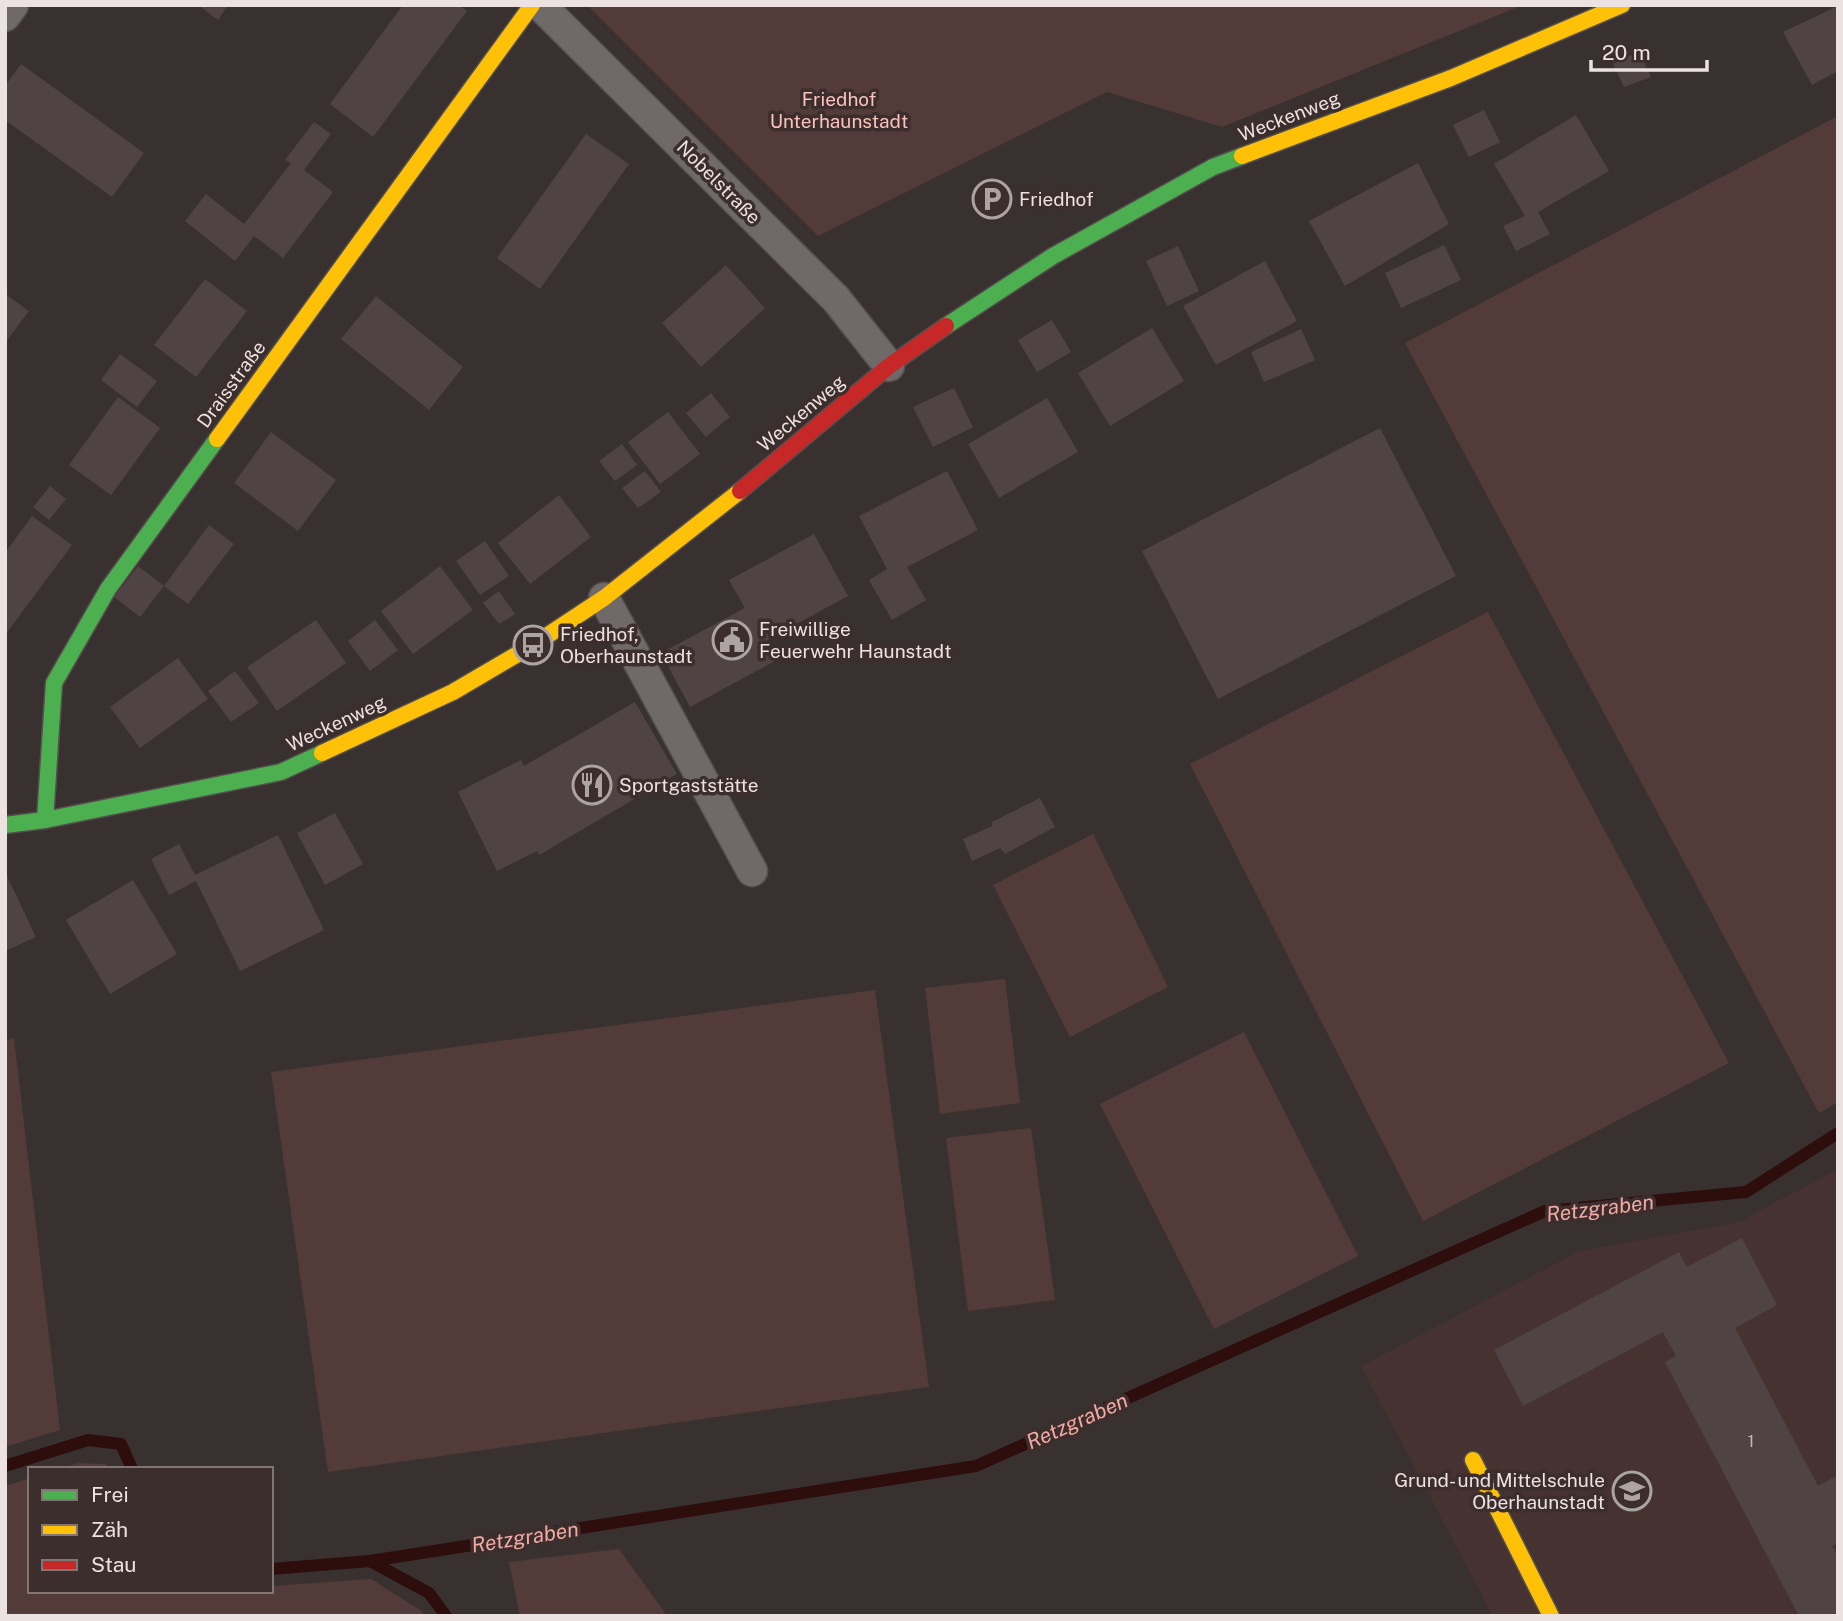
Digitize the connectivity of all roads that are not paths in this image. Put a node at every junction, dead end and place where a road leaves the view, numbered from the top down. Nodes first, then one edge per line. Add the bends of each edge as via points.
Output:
1 (13, 5) edge
2 (532, 5) edge
3 (540, 5) edge
4 (1622, 5) edge
5 (5, 16) edge
6 (890, 366) junction
7 (604, 598) junction
8 (45, 820) junction
9 (5, 825) edge
10 (752, 871) dead end
11 (1473, 1460) dead end
12 (1551, 1616) edge

1 - 5 street
2 - 8 street, Draisstraße via 108,589 54,683
3 - 6 street, Nobelstraße via 836,299
4 - 6 street, Weckenweg via 1451,78 1213,167 1053,256
6 - 7 street, Weckenweg
7 - 8 street, Weckenweg via 453,692 281,772
7 - 10 street
8 - 9 street, Weckenweg
11 - 12 street

